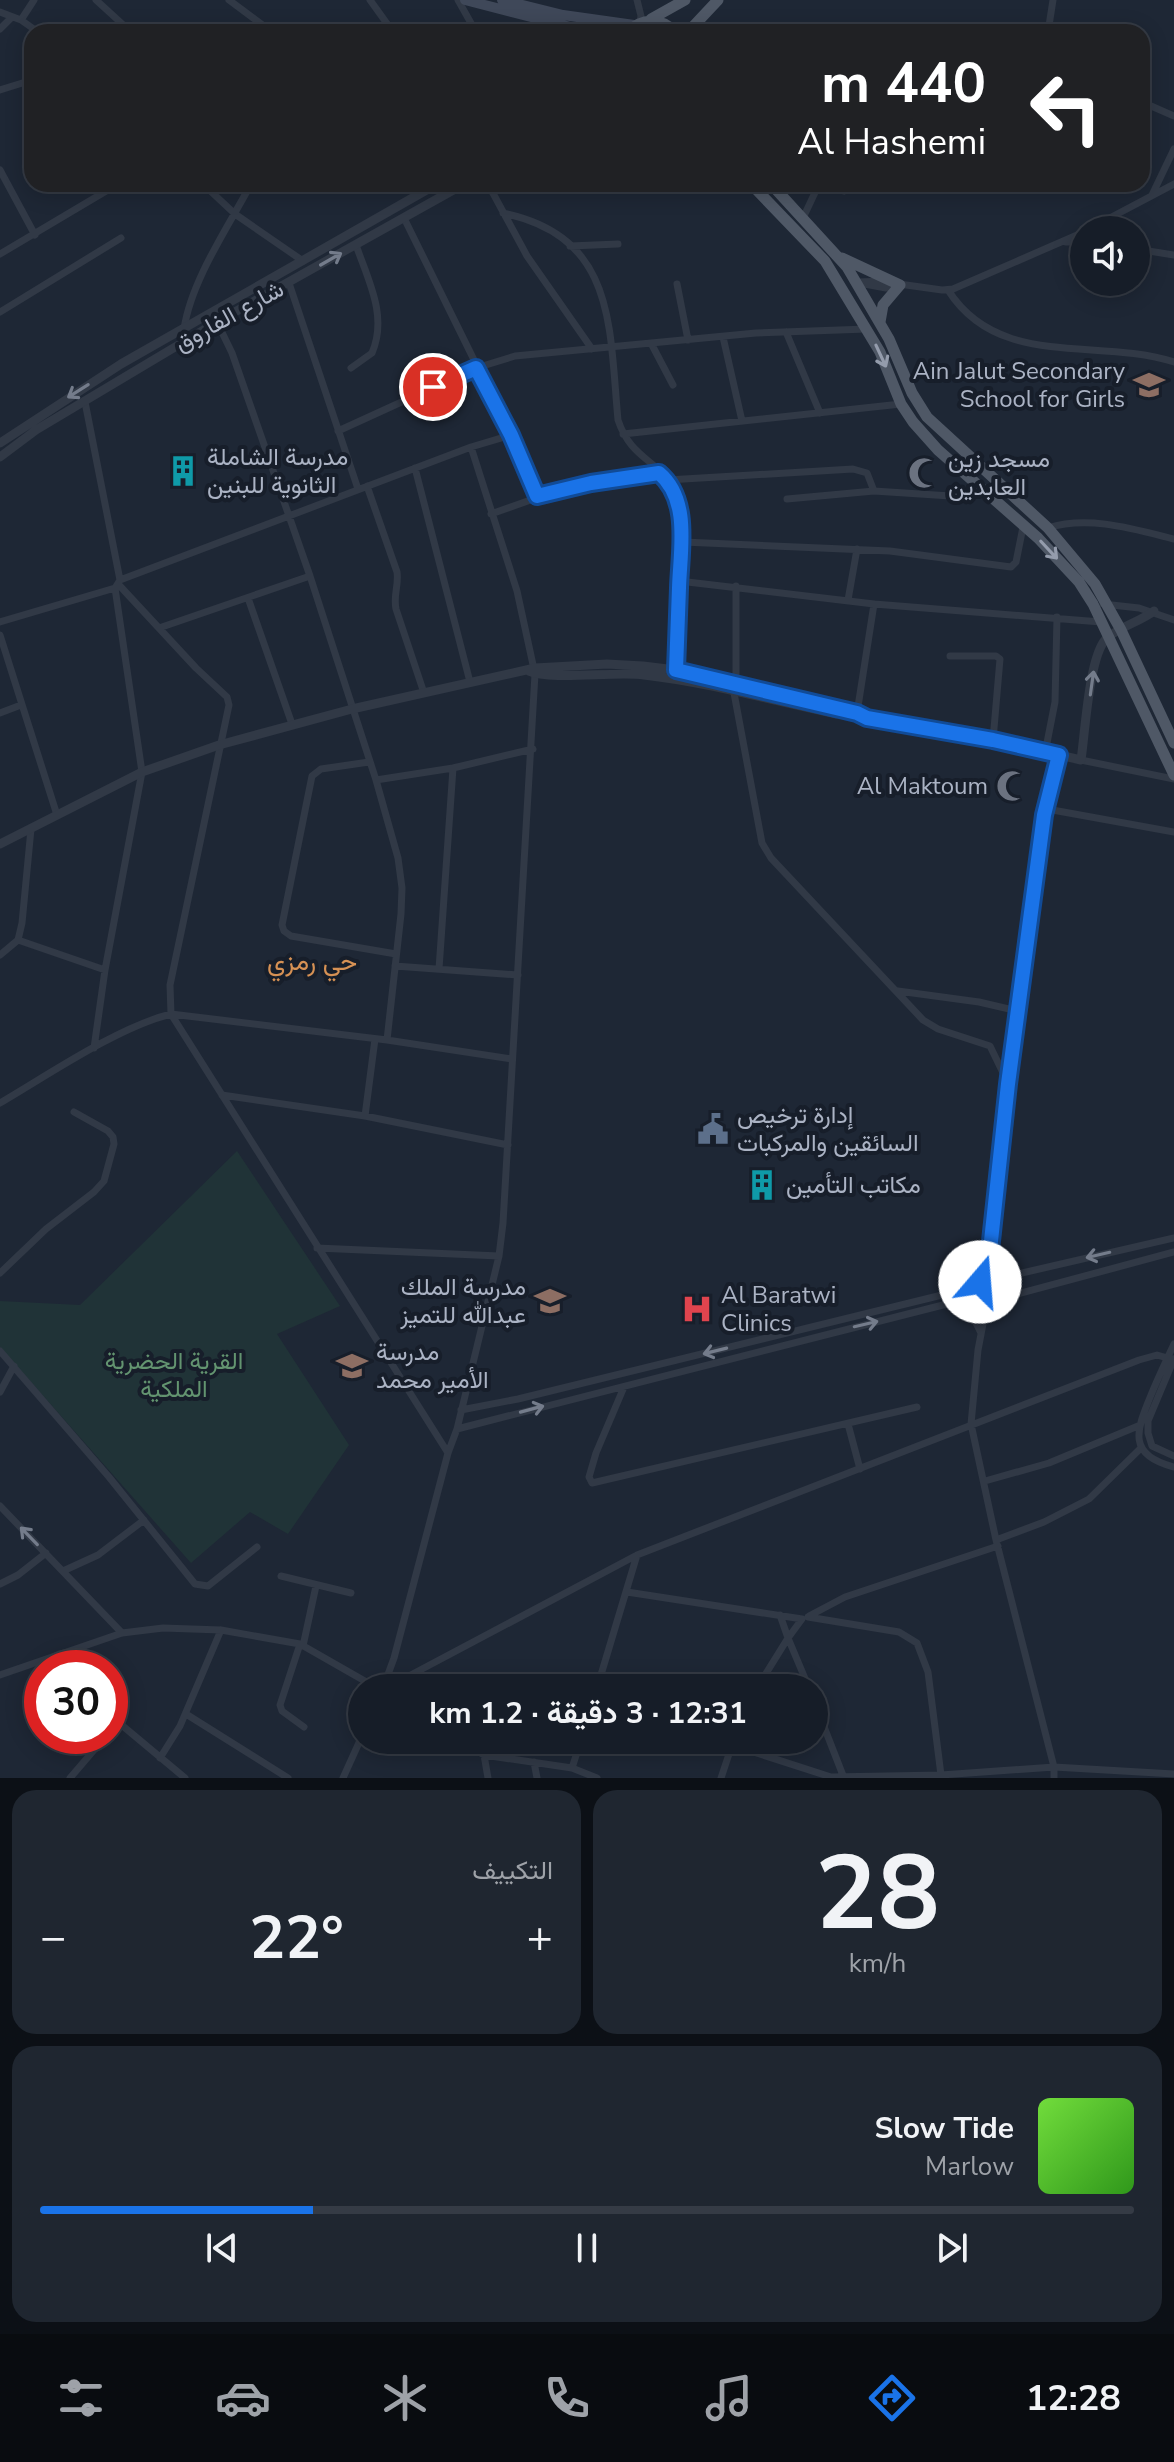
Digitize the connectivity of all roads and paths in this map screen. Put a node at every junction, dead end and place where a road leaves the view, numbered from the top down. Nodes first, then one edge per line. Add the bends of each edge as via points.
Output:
1 (34, 0) edge
2 (96, 0) edge
3 (229, 0) edge
4 (370, 0) edge
5 (458, 0) edge
6 (465, 0) edge
7 (502, 0) edge
8 (637, 0) edge
9 (685, 0) edge
10 (718, 0) edge
11 (1053, 0) edge
12 (0, 12) edge
13 (12, 17) junction
14 (21, 20) junction
15 (27, 24) edge
16 (122, 24) edge
17 (261, 24) edge
18 (387, 24) edge
19 (472, 24) edge
20 (559, 24) edge
21 (630, 24) edge
22 (638, 24) edge
23 (640, 24) edge
24 (696, 24) edge
25 (1049, 24) edge
26 (0, 29) edge
27 (24, 82) edge
28 (0, 90) edge
29 (1150, 106) edge
30 (1174, 116) edge
31 (1174, 149) edge
32 (1171, 165) edge
33 (0, 170) edge
34 (1174, 184) edge
35 (105, 192) edge
36 (212, 192) edge
37 (247, 192) edge
38 (423, 192) edge
39 (450, 192) edge
40 (492, 192) edge
41 (759, 192) edge
42 (779, 192) edge
43 (815, 192) edge
44 (1151, 197) junction
45 (503, 213) junction
46 (235, 214) junction
47 (1115, 216) edge
48 (404, 218) junction
49 (803, 218) junction
50 (35, 235) junction
51 (121, 238) dead end
52 (1070, 239) edge
53 (1064, 242) junction
54 (1070, 242) edge
55 (618, 244) dead end
56 (356, 245) junction
57 (570, 246) junction
58 (815, 249) junction
59 (1150, 251) edge
60 (0, 254) edge
61 (1174, 255) edge
62 (838, 256) junction
63 (303, 261) junction
64 (857, 282) junction
65 (289, 283) junction
66 (677, 284) dead end
67 (900, 285) junction
68 (948, 290) junction
69 (850, 302) junction
70 (0, 312) edge
71 (217, 322) junction
72 (880, 322) junction
73 (184, 329) junction
74 (867, 329) junction
75 (786, 332) junction
76 (723, 337) junction
77 (688, 340) junction
78 (652, 345) junction
79 (592, 349) junction
80 (611, 349) junction
81 (1174, 362) edge
82 (121, 364) junction
83 (351, 368) dead end
84 (476, 368) junction
85 (127, 375) junction
86 (673, 385) dead end
87 (85, 402) junction
88 (901, 404) junction
89 (820, 413) junction
90 (742, 421) junction
91 (338, 431) junction
92 (623, 434) junction
93 (511, 435) junction
94 (0, 443) edge
95 (471, 447) junction
96 (0, 457) edge
97 (415, 468) junction
98 (659, 473) junction
99 (667, 480) junction
100 (367, 486) junction
101 (358, 489) junction
102 (983, 489) junction
103 (874, 491) junction
104 (537, 496) junction
105 (787, 499) dead end
106 (491, 514) junction
107 (288, 515) junction
108 (1023, 527) junction
109 (1048, 528) junction
110 (1174, 539) edge
111 (683, 542) junction
112 (857, 549) junction
113 (310, 576) junction
114 (679, 581) junction
115 (118, 584) junction
116 (736, 586) junction
117 (248, 598) junction
118 (848, 600) junction
119 (874, 604) junction
120 (1093, 604) junction
121 (1107, 604) junction
122 (1154, 611) junction
123 (1057, 617) junction
124 (1174, 620) edge
125 (0, 622) edge
126 (1101, 622) junction
127 (159, 628) junction
128 (1121, 630) junction
129 (0, 635) edge
130 (1108, 636) junction
131 (950, 656) dead end
132 (614, 668) junction
133 (676, 670) junction
134 (533, 671) junction
135 (470, 682) junction
136 (735, 689) junction
137 (424, 693) junction
138 (21, 705) junction
139 (352, 709) junction
140 (0, 713) edge
141 (862, 715) junction
142 (292, 724) junction
143 (993, 740) junction
144 (1174, 743) edge
145 (219, 745) junction
146 (533, 749) junction
147 (1045, 753) junction
148 (1059, 755) junction
149 (1081, 760) junction
150 (369, 762) junction
151 (453, 768) junction
152 (142, 772) junction
153 (1174, 777) edge
154 (376, 780) junction
155 (1047, 809) junction
156 (57, 815) junction
157 (31, 829) junction
158 (1174, 832) edge
159 (0, 844) edge
160 (18, 940) junction
161 (396, 954) junction
162 (0, 955) edge
163 (395, 966) junction
164 (439, 969) junction
165 (105, 970) junction
166 (518, 975) junction
167 (897, 991) junction
168 (1018, 1011) junction
169 (171, 1014) junction
170 (375, 1039) junction
171 (387, 1040) junction
172 (94, 1048) junction
173 (512, 1059) junction
174 (1008, 1084) junction
175 (222, 1095) junction
176 (0, 1103) edge
177 (74, 1112) dead end
178 (365, 1116) junction
179 (508, 1145) junction
180 (1174, 1238) edge
181 (317, 1248) junction
182 (1174, 1252) edge
183 (499, 1256) junction
184 (0, 1273) edge
185 (988, 1279) junction
186 (999, 1299) junction
187 (985, 1302) junction
188 (950, 1304) junction
189 (981, 1333) junction
190 (1174, 1344) edge
191 (0, 1351) edge
192 (1172, 1359) edge
193 (14, 1366) junction
194 (624, 1387) junction
195 (0, 1392) edge
196 (917, 1407) dead end
197 (461, 1410) junction
198 (848, 1424) junction
199 (971, 1424) junction
200 (1138, 1426) junction
201 (457, 1429) junction
202 (1141, 1448) junction
203 (448, 1453) junction
204 (1174, 1456) edge
205 (1174, 1467) edge
206 (860, 1469) junction
207 (985, 1481) junction
208 (0, 1506) edge
209 (144, 1520) junction
210 (997, 1543) junction
211 (257, 1547) dead end
212 (46, 1553) junction
213 (637, 1555) junction
214 (63, 1571) junction
215 (281, 1576) dead end
216 (0, 1584) edge
217 (316, 1586) junction
218 (627, 1592) junction
219 (351, 1593) dead end
220 (780, 1615) junction
221 (805, 1618) junction
222 (221, 1630) junction
223 (122, 1633) junction
224 (788, 1638) junction
225 (302, 1645) junction
226 (359, 1674) edge
227 (387, 1674) edge
228 (413, 1674) edge
229 (601, 1674) edge
230 (766, 1674) edge
231 (803, 1674) edge
232 (0, 1675) edge
233 (186, 1714) junction
234 (304, 1727) dead end
235 (128, 1730) edge
236 (828, 1738) edge
237 (91, 1754) edge
238 (354, 1754) edge
239 (576, 1754) edge
240 (730, 1754) edge
241 (766, 1754) edge
242 (484, 1755) joint
243 (160, 1758) junction
244 (534, 1762) junction
245 (1054, 1767) junction
246 (572, 1768) junction
247 (1174, 1774) edge
248 (941, 1775) junction
249 (1118, 1775) edge
250 (724, 1777) edge
251 (843, 1777) edge
252 (70, 1778) edge
253 (185, 1778) edge
254 (288, 1778) edge
255 (343, 1778) edge
256 (488, 1778) edge
257 (537, 1778) edge
258 (597, 1778) edge
259 (1054, 1778) edge

1 - 14 street
2 - 16 street
3 - 17 street
4 - 18 street
5 - 19 street
6 - 20 main road
7 - 21 main road
8 - 22 street
9 - 23 main road
10 - 24 main road
11 - 25 street
12 - 13 street
13 - 14 street
13 - 26 street
14 - 15 street
27 - 28 street
29 - 30 street
31 - 32 street
32 - 44 street
33 - 50 street
34 - 44 street
35 - 50 street
36 - 46 street
37 - 46 street
38 - 63 street, شارع الفاروق
39 - 48 street, شارع الفاروق
40 - 45 street
41 - 58 main road
42 - 49 main road
43 - 49 street
44 - 47 street
45 - 57 street via 557,232
45 - 79 street
46 - 63 street
46 - 73 street via 195,293
48 - 56 street, شارع الفاروق
48 - 84 street
49 - 62 main road
50 - 60 street
51 - 70 street
52 - 53 street
53 - 54 street
53 - 68 street
55 - 57 street
65 -> 56 street, شارع الفاروق
56 - 83 street via 380,321 372,353
57 - 80 street via 596,276
58 - 64 main road
58 - 69 main road
59 - 61 street
62 - 64 main road
62 - 67 main road
63 - 73 street, شارع الفاروق
64 - 67 street
64 - 69 main road
64 - 72 main road
65 - 71 street, شارع الفاروق
65 - 91 street
66 - 77 street
67 - 68 street
67 - 72 main road via 883,305
68 - 81 street via 969,318 1007,337 1044,347 1134,353
69 - 74 main road
71 - 85 street, شارع الفاروق
71 - 107 street
72 - 109 main road via 927,417
73 - 82 street, شارع الفاروق
74 - 75 street
74 -> 88 main road
75 - 76 street
75 - 89 street
76 - 77 street
76 - 90 street
77 - 78 street
78 - 80 street
78 - 86 street
79 - 80 street
79 - 84 street via 515,356
80 - 92 street
82 - 85 street
82 -> 94 street, شارع الفاروق
84 - 91 street
84 - 93 street
85 - 87 street, شارع الفاروق
87 - 96 street, شارع الفاروق
87 - 115 street
88 - 89 street
88 - 102 main road via 938,450
89 - 90 street
90 - 92 street
91 - 101 street
92 - 98 street
93 - 95 street
93 - 104 street
95 - 97 street
95 - 106 street
97 - 100 street
97 - 135 street
98 - 99 street
98 - 104 street
99 - 103 street via 853,469 867,473
99 - 111 street
100 - 101 street
100 - 137 street via 397,572 393,597
101 - 107 street
102 - 103 street via 966,497
102 - 108 main road
103 - 105 street
104 - 106 street
106 - 134 street via 517,591
107 - 113 street
107 - 115 street
108 - 112 street via 1011,567
108 -> 120 main road via 1079,582
109 - 110 street via 1070,522
109 - 121 main road
111 - 112 street
111 - 114 street
112 - 118 street
113 - 117 street
113 - 139 street
114 - 116 street
114 - 133 street
115 - 125 street
115 - 127 street
115 - 152 street
116 - 118 street
116 - 136 street
117 - 127 street
117 - 142 street
118 - 119 street
119 - 123 street
119 - 141 street
120 - 121 street
120 - 126 main road
121 - 122 street
121 - 128 main road
122 - 124 street
122 - 128 street
123 - 126 street
123 - 147 street via 1055,702
126 - 130 main road
127 - 145 street via 227,697 228,719
128 - 130 street
128 - 144 main road
129 - 138 street
149 -> 130 street via 1095,663
130 - 153 main road
131 - 143 street via 1000,659
132 - 133 street
132 - 134 street
132 - 136 street
133 - 136 street
134 - 135 street
134 - 146 street
135 - 137 street
136 - 141 street via 856,718
136 - 167 street via 762,843 782,871
137 - 139 street
138 - 140 street
138 - 156 street
139 - 142 street
139 - 150 street
141 - 143 street
142 - 145 street
143 - 147 street
145 - 152 street
145 - 169 street via 170,985
146 - 151 street
146 - 166 street
147 - 148 street
148 - 149 street
148 - 155 street
149 - 153 street
150 - 154 street
150 - 161 street via 321,769 312,776 282,925 291,936
151 - 154 street
151 - 164 street
152 - 156 street
152 - 165 street
154 - 161 street via 401,872
155 - 158 street
155 - 168 street
156 - 157 street
157 - 159 street
157 - 160 street
160 - 162 street
160 - 165 street
161 - 163 street
163 - 164 street
163 - 171 street
164 - 166 street
165 - 172 street
166 - 173 street
167 - 168 street
167 - 174 street via 938,1029 990,1046
168 - 174 street
169 - 170 street
169 - 172 street
169 - 175 street
170 - 171 street
170 - 178 street
171 - 173 street
172 - 176 street
173 - 179 street
174 - 185 street
175 - 178 street
175 - 181 street
177 - 184 street via 113,1137 104,1181
178 - 179 street
179 - 183 street
180 -> 185 street
181 - 183 street
181 - 203 street
182 - 186 street
183 - 197 street
185 - 186 street via 1002,1286
185 - 187 street via 977,1294
185 -> 197 street via 929,1299
186 - 187 street
187 - 188 street
187 - 189 street
188 - 189 street via 971,1313
194 -> 188 street
189 - 199 street
190 - 192 street
191 - 193 street
192 - 199 street via 1157,1355 1139,1360
192 - 200 street
192 - 204 street via 1147,1427 1152,1446
193 - 195 street
193 - 209 street
194 - 198 street via 596,1453 592,1483
201 -> 194 street
196 - 198 street
197 - 201 street
198 - 206 street
199 - 206 street
199 - 207 street
200 - 202 street
200 - 207 street via 1049,1463
201 - 203 street
202 - 205 street
202 - 210 street via 1089,1499
203 - 227 street
206 - 213 street
207 - 210 street
212 -> 208 street
209 - 211 street via 199,1586 208,1586
209 - 214 street via 98,1555
210 - 221 street via 845,1597
210 - 245 street
212 - 214 street
212 - 216 street
213 - 218 street
213 - 228 street
214 - 223 street
215 - 217 street
217 - 219 street
217 - 225 street
218 - 220 street
218 - 229 street
220 - 221 street
220 - 224 street
221 - 224 street
221 - 248 street via 899,1632 917,1643 928,1672
222 - 223 street
222 - 225 street
222 - 233 street
223 - 232 street
224 - 230 street
224 - 231 street
225 - 226 street
225 - 234 street via 280,1705
233 - 243 street
233 - 254 street
235 - 243 street
236 - 251 street
237 - 252 street
238 - 255 street
239 - 246 street
240 - 250 street
241 - 251 street
242 - 244 street
242 - 256 street
243 - 253 street
244 - 246 street
244 - 257 street
245 - 248 street
245 - 249 street
245 - 259 street
246 - 258 street
247 - 249 street
248 - 251 street

